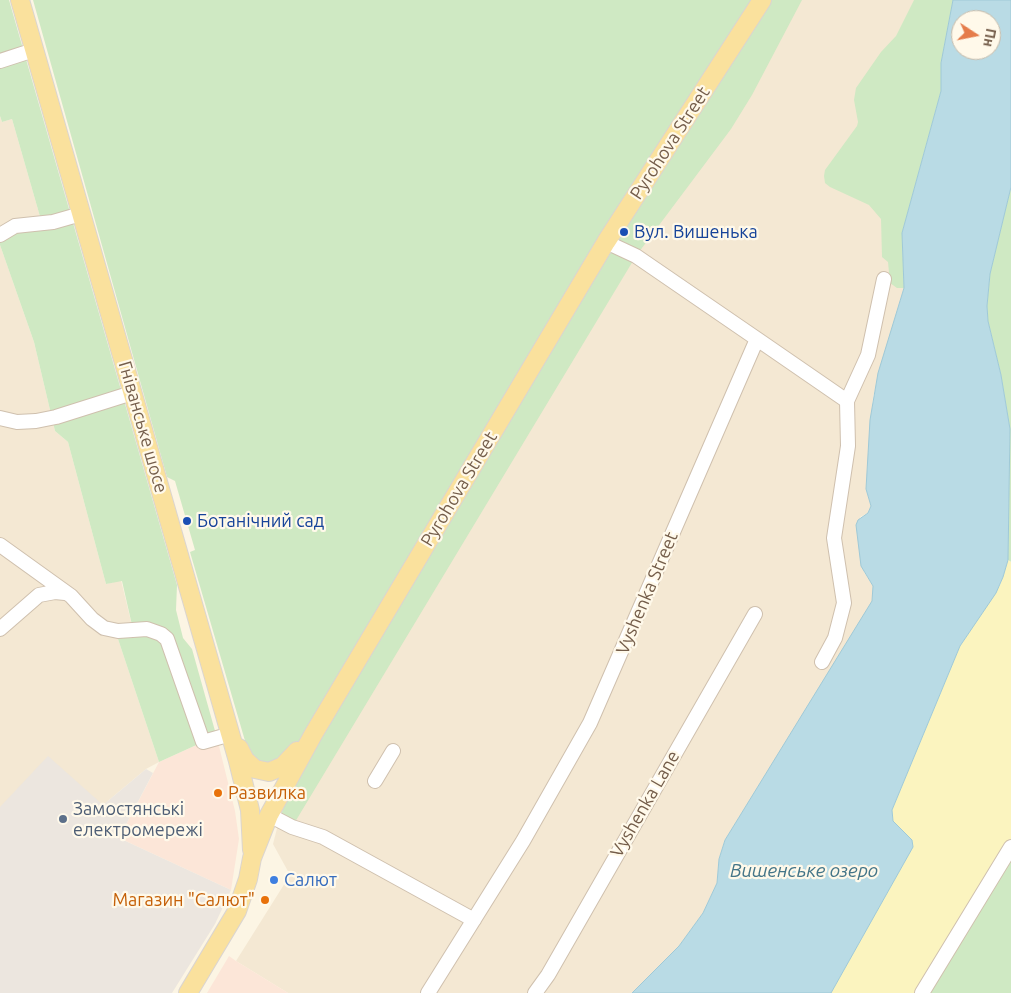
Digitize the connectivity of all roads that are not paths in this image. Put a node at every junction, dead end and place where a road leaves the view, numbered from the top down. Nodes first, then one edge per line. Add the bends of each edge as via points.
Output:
1 (20, 0) edge
2 (762, 0) edge
3 (34, 50) junction
4 (0, 61) edge
5 (81, 214) junction
6 (0, 234) edge
7 (606, 242) junction
8 (884, 279) dead end
9 (757, 339) junction
10 (132, 393) junction
11 (847, 401) junction
12 (0, 418) edge
13 (0, 545) edge
14 (65, 593) junction
15 (756, 614) dead end
16 (0, 629) edge
17 (822, 662) dead end
18 (314, 733) junction
19 (231, 734) junction
20 (393, 751) dead end
21 (375, 780) dead end
22 (245, 786) junction
23 (280, 792) junction
24 (269, 815) junction
25 (1011, 846) edge
26 (252, 858) junction
27 (474, 920) junction
28 (188, 993) edge
29 (428, 993) edge
30 (535, 993) edge
31 (922, 993) edge

1 - 3 main road, Гніванське шосе
2 - 7 main road, Pyrohova Street
3 - 4 street
3 - 5 main road, Гніванське шосе
5 - 6 street via 52,222 16,226
5 - 10 main road, Гніванське шосе
7 - 9 street via 636,256
7 - 18 main road, Pyrohova Street
8 - 11 street via 868,355
9 - 11 street
9 - 27 street, Vyshenka Street via 641,602 603,698 572,758
10 - 12 street via 36,421 17,422
10 - 19 main road, Гніванське шосе
11 - 17 street via 848,446 834,538 844,604 834,638
13 - 14 street
14 - 16 street via 39,595
14 - 19 street via 104,628 118,631 147,629 162,634 167,639 203,742
15 - 30 street, Vyshenka Lane
18 - 19 main road via 282,766 269,772 255,769
18 - 23 main road, Pyrohova Street
19 - 22 main road, Гніванське шосе
20 - 21 street
22 - 23 main road via 256,796 264,798
22 - 26 main road, Гніванське шосе via 250,810
23 - 24 main road, Pyrohova Street
24 - 26 main road, Pyrohova Street
24 - 27 street via 323,837
25 - 31 street
26 - 28 main road, Pyrohova Street via 237,911
27 - 29 street, Vyshenka Street

